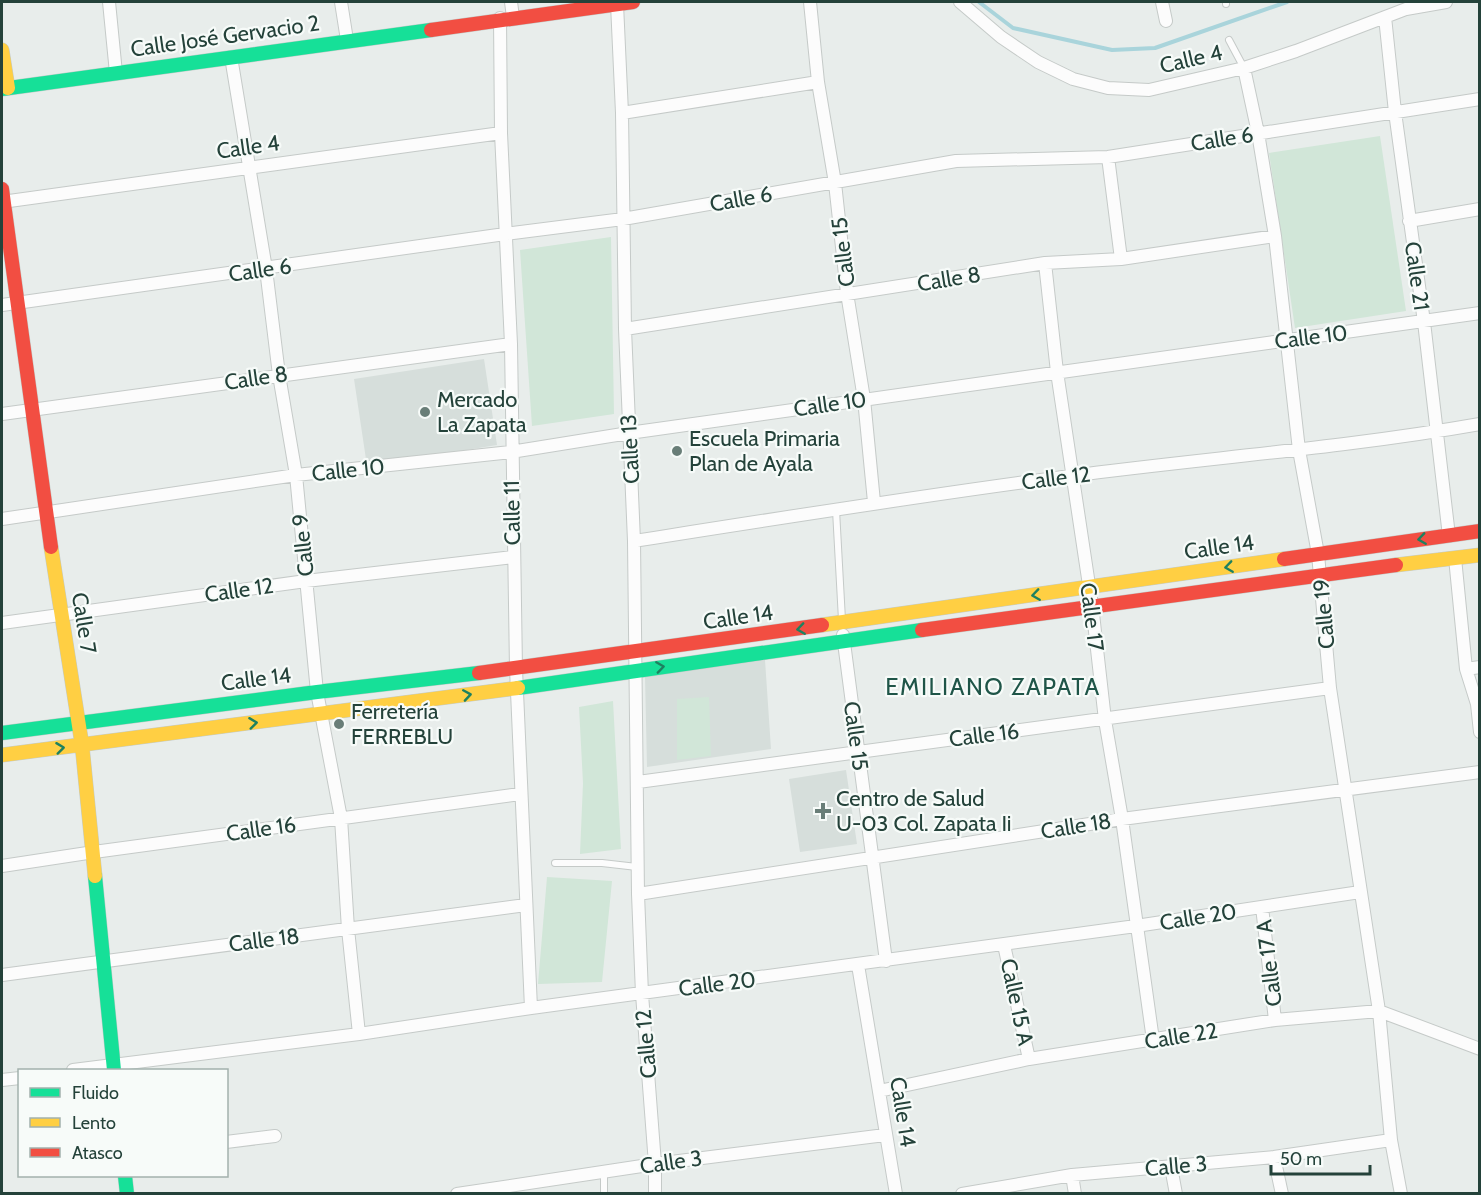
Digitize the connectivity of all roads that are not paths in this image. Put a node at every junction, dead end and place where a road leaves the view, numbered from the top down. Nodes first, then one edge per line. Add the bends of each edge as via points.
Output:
1 (109, 2) edge
2 (341, 2) edge
3 (511, 2) edge
4 (633, 2) edge
5 (810, 2) edge
6 (960, 2) edge
7 (1162, 2) edge
8 (1446, 2) edge
9 (617, 4) junction
10 (1385, 17) junction
11 (506, 18) junction
12 (1166, 21) dead end
13 (347, 40) junction
14 (1229, 40) dead end
15 (2, 50) edge
16 (231, 57) junction
17 (1244, 68) junction
18 (116, 73) junction
19 (818, 82) junction
20 (5, 89) edge
21 (1479, 99) edge
22 (1395, 112) junction
23 (622, 113) junction
24 (501, 133) junction
25 (1258, 133) junction
26 (1108, 157) junction
27 (250, 168) junction
28 (835, 183) junction
29 (2, 198) edge
30 (1479, 209) edge
31 (623, 219) junction
32 (1409, 221) junction
33 (505, 234) junction
34 (1275, 236) junction
35 (1121, 259) junction
36 (1045, 263) junction
37 (266, 269) junction
38 (847, 293) junction
39 (18, 303) junction
40 (2, 305) edge
41 (1479, 313) edge
42 (1424, 322) junction
43 (625, 329) junction
44 (1287, 340) junction
45 (511, 344) junction
46 (1058, 372) junction
47 (279, 375) junction
48 (864, 399) junction
49 (33, 410) junction
50 (2, 414) edge
51 (1479, 424) edge
52 (1437, 432) junction
53 (629, 433) junction
54 (1299, 450) junction
55 (511, 452) junction
56 (296, 475) junction
57 (1072, 476) junction
58 (874, 502) junction
59 (836, 510) junction
60 (47, 513) junction
61 (2, 519) edge
62 (1479, 531) edge
63 (1449, 536) junction
64 (634, 541) junction
65 (1318, 554) junction
66 (1479, 555) edge
67 (513, 557) junction
68 (1455, 558) junction
69 (1320, 574) junction
70 (306, 581) junction
71 (1089, 587) junction
72 (1092, 605) junction
73 (60, 615) junction
74 (2, 623) edge
75 (842, 624) junction
76 (843, 641) junction
77 (636, 652) junction
78 (1479, 667) edge
79 (516, 669) junction
80 (1466, 669) junction
81 (637, 670) junction
82 (517, 687) junction
83 (1330, 688) junction
84 (317, 692) junction
85 (321, 714) junction
86 (1105, 720) junction
87 (79, 723) junction
88 (1479, 732) edge
89 (2, 733) edge
90 (82, 745) junction
91 (858, 751) junction
92 (2, 755) edge
93 (1479, 772) edge
94 (638, 782) junction
95 (1345, 789) junction
96 (520, 794) junction
97 (340, 818) junction
98 (1122, 819) junction
99 (94, 852) junction
100 (873, 858) junction
101 (555, 863) dead end
102 (2, 866) edge
103 (637, 867) junction
104 (1360, 892) junction
105 (638, 894) junction
106 (526, 905) junction
107 (1262, 907) junction
108 (1136, 926) junction
109 (348, 929) junction
110 (1004, 945) junction
111 (105, 960) junction
112 (886, 960) junction
113 (858, 965) junction
114 (2, 975) edge
115 (642, 994) junction
116 (531, 1008) junction
117 (1379, 1011) junction
118 (1275, 1020) junction
119 (359, 1034) junction
120 (1153, 1040) junction
121 (1479, 1049) edge
122 (1029, 1059) junction
123 (114, 1068) edge
124 (18, 1078) edge
125 (2, 1080) edge
126 (879, 1091) junction
127 (885, 1135) junction
128 (275, 1136) dead end
129 (1391, 1140) junction
130 (228, 1142) edge
131 (1275, 1157) junction
132 (655, 1164) junction
133 (1171, 1167) junction
134 (604, 1173) junction
135 (1072, 1175) junction
136 (125, 1177) edge
137 (127, 1194) edge
138 (457, 1194) edge
139 (604, 1194) edge
140 (655, 1194) edge
141 (896, 1194) edge
142 (962, 1194) edge
143 (1074, 1194) edge
144 (1176, 1194) edge
145 (1282, 1194) edge
146 (1401, 1194) edge

1 - 18 street
2 - 13 street
3 - 11 street, Calle 11
4 - 9 main road, Calle José Gervacio 2
5 - 19 street, Calle 15
6 - 17 street, Calle 4 via 1038,62 1073,79 1108,88 1149,90
7 - 12 street
8 - 10 street, Calle 4
9 - 11 main road, Calle José Gervacio 2
9 - 23 street, Calle 13
10 - 17 street, Calle 4
10 - 22 street, Calle 21
11 - 13 main road, Calle José Gervacio 2
11 - 24 street, Calle 11
13 - 16 main road, Calle José Gervacio 2
14 - 17 lane, Calle 19
15 - 20 main road
16 - 18 main road, Calle José Gervacio 2
16 - 27 street, Calle 9
17 - 25 street, Calle 19
18 - 20 main road, Calle José Gervacio 2
19 - 23 street
19 - 28 street, Calle 15
21 - 22 street, Calle 6
22 - 25 street, Calle 6
22 - 32 street, Calle 21
23 - 31 street, Calle 13
24 - 27 street, Calle 4
24 - 33 street, Calle 11
25 - 26 street, Calle 6
25 - 34 street, Calle 19
26 - 28 street, Calle 6 via 956,161
26 - 35 street
27 - 29 street, Calle 4
27 - 37 street, Calle 9
28 - 31 street, Calle 6
28 - 38 street, Calle 15
29 - 39 main road, Calle 7
30 - 32 street
31 - 33 street, Calle 6
31 - 43 street, Calle 13
32 - 42 street, Calle 21
33 - 37 street, Calle 6
33 - 45 street, Calle 11
34 - 35 street, Calle 8
34 - 44 street, Calle 19
35 - 36 street, Calle 8
36 - 38 street, Calle 8
36 - 46 street, Calle 17
37 - 39 street, Calle 6
37 - 47 street, Calle 9
38 - 43 street, Calle 8
38 - 48 street, Calle 15
39 - 40 street, Calle 6
39 - 49 main road, Calle 7
41 - 42 street, Calle 10
42 - 44 street, Calle 10
42 - 52 street, Calle 21
43 - 53 street, Calle 13
44 - 46 street, Calle 10
44 - 54 street, Calle 19
45 - 47 street, Calle 8
45 - 55 street, Calle 11
46 - 48 street, Calle 10
46 - 57 street, Calle 17
47 - 49 street, Calle 8
47 - 56 street, Calle 9
48 - 53 street, Calle 10
48 - 58 street, Calle 15
49 - 50 street, Calle 8
49 - 60 main road, Calle 7
51 - 52 street, Calle 12
52 - 54 street, Calle 12
52 - 63 street, Calle 21
53 - 55 street, Calle 10
53 - 64 street, Calle 13
54 - 57 street, Calle 12
54 - 65 street, Calle 19
55 - 56 street, Calle 10
55 - 67 street, Calle 11
56 - 60 street, Calle 10
56 - 70 street, Calle 9
57 - 58 street, Calle 12
57 - 71 street, Calle 17
58 - 59 street, Calle 12
59 - 64 street, Calle 12
59 - 75 lane, Calle 15
60 - 61 street, Calle 10
60 - 73 main road, Calle 7
62 - 63 main road, Calle 14
63 -> 65 main road, Calle 14
64 - 77 street, Calle 13
65 - 69 street, Calle 19
65 -> 71 main road, Calle 14
66 - 68 main road, Calle 14
67 - 70 street, Calle 12
67 - 79 street, Calle 11
68 - 69 main road, Calle 14
68 - 80 street
69 - 72 main road, Calle 14
69 - 83 street, Calle 19
70 - 73 street, Calle 12
70 - 84 street, Calle 9
71 - 72 street, Calle 17
71 -> 75 main road, Calle 14
72 - 76 main road, Calle 14
72 - 86 street, Calle 17
73 - 74 street, Calle 12
73 - 87 main road, Calle 7
75 - 76 street, Calle 15
75 -> 77 main road, Calle 14
81 -> 76 main road, Calle 14
76 - 91 street, Calle 15
77 - 79 main road, Calle 14
77 - 81 street, Calle 13
78 - 80 street
79 - 82 street, Calle 11
79 - 84 main road, Calle 14
80 - 88 street via 1477,704
81 - 82 main road, Calle 14
81 - 94 street, Calle 13
85 -> 82 main road, Calle 14
82 - 96 street, Calle 11
83 - 86 street, Calle 16
83 - 95 street, Calle 19
84 - 85 street, Calle 9
84 - 87 main road, Calle 14
90 -> 85 main road, Calle 14
85 - 97 street, Calle 9
86 - 91 street, Calle 16
86 - 98 street, Calle 17
87 - 89 main road, Calle 14
87 - 90 main road, Calle 7
92 -> 90 main road, Calle 14
90 - 99 main road, Calle 7
91 - 94 street, Calle 16
91 - 100 street, Calle 15
93 - 95 street, Calle 18
94 - 103 street, Calle 13
95 - 98 street, Calle 18
95 - 104 street, Calle 19
96 - 97 street, Calle 16
96 - 106 street, Calle 11
97 - 99 street, Calle 16
97 - 109 street, Calle 9
98 - 100 street, Calle 18
98 - 108 street, Calle 17
99 - 102 street, Calle 16
99 - 111 main road, Calle 7
100 - 105 street, Calle 18
100 - 112 street, Calle 15
101 - 103 lane
103 - 105 street, Calle 13
104 - 107 street, Calle 20
104 - 117 street, Calle 19
105 - 115 street, Calle 12
106 - 109 street, Calle 18
106 - 116 street, Calle 11
107 - 108 street, Calle 20
107 - 118 street, Calle 17 A
108 - 110 street, Calle 20
108 - 120 street, Calle 17
109 - 111 street, Calle 18
109 - 119 street, Calle 9
110 - 112 street, Calle 20
110 - 122 street, Calle 15 A
111 - 114 street, Calle 18
111 - 123 main road, Calle 7
112 - 113 street, Calle 20
113 - 115 street, Calle 20
113 - 126 street, Calle 14
115 - 116 street, Calle 20
115 - 132 street, Calle 12
116 - 119 street, Calle 20
117 - 118 street, Calle 22
117 - 121 street, Calle 22
117 - 129 street, Calle 19
118 - 120 street, Calle 22
119 - 123 street, Calle 20
120 - 122 street, Calle 22
122 - 126 street, Calle 22
124 - 125 street
126 - 127 street, Calle 14
127 - 132 street, Calle 3
127 - 141 street, Calle 14
128 - 130 street
129 - 131 street, Calle 3
129 - 146 street, Calle 19
131 - 133 street, Calle 3
131 - 145 street
132 - 134 street, Calle 3
132 - 140 street, Calle 12
133 - 135 street, Calle 3
133 - 144 street
134 - 138 street, Calle 3
134 - 139 lane
135 - 142 street, Calle 3
135 - 143 street
136 - 137 main road

